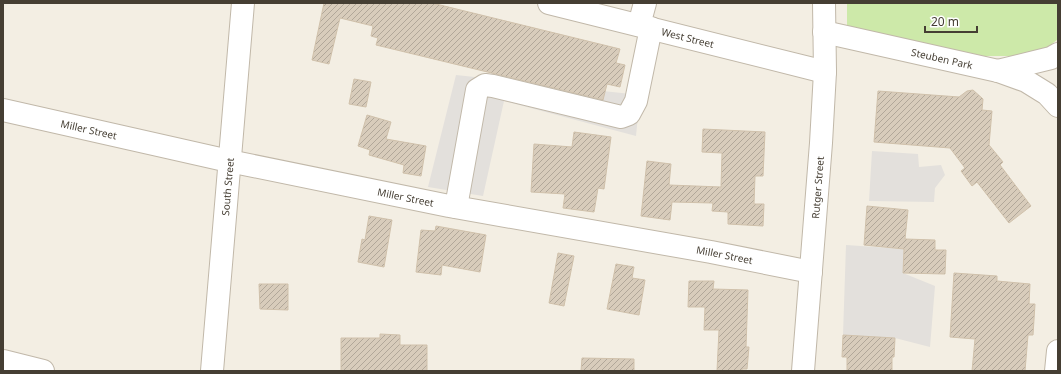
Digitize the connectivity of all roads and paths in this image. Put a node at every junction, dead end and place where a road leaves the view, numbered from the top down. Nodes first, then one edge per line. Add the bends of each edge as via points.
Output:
1 (243, 3) edge
2 (549, 3) edge
3 (645, 3) edge
4 (824, 3) edge
5 (645, 27) junction
6 (824, 32) junction
7 (1058, 54) edge
8 (825, 72) junction
9 (998, 72) junction
10 (1058, 106) edge
11 (3, 110) edge
12 (230, 161) junction
13 (456, 207) junction
14 (811, 272) junction
15 (1058, 352) edge
16 (3, 361) edge
17 (43, 371) edge
18 (212, 371) edge
19 (803, 371) edge
20 (1056, 371) edge

1 - 12 street, South Street
2 - 5 street, West Street
3 - 5 street
4 - 6 street, Rutger Street
5 - 8 street, West Street
5 - 13 street via 636,101 629,114 622,117 493,86 485,85 478,90
6 - 8 street, Rutger Street
6 - 9 street, Steuben Park
7 - 9 street, Steuben Park
8 - 14 street, Rutger Street
9 - 10 street via 1026,81 1047,94
11 - 12 street, Miller Street
12 - 13 street, Miller Street
12 - 18 street, South Street
13 - 14 street, Miller Street via 703,250
14 - 19 street, Rutger Street
15 - 20 street
16 - 17 street

